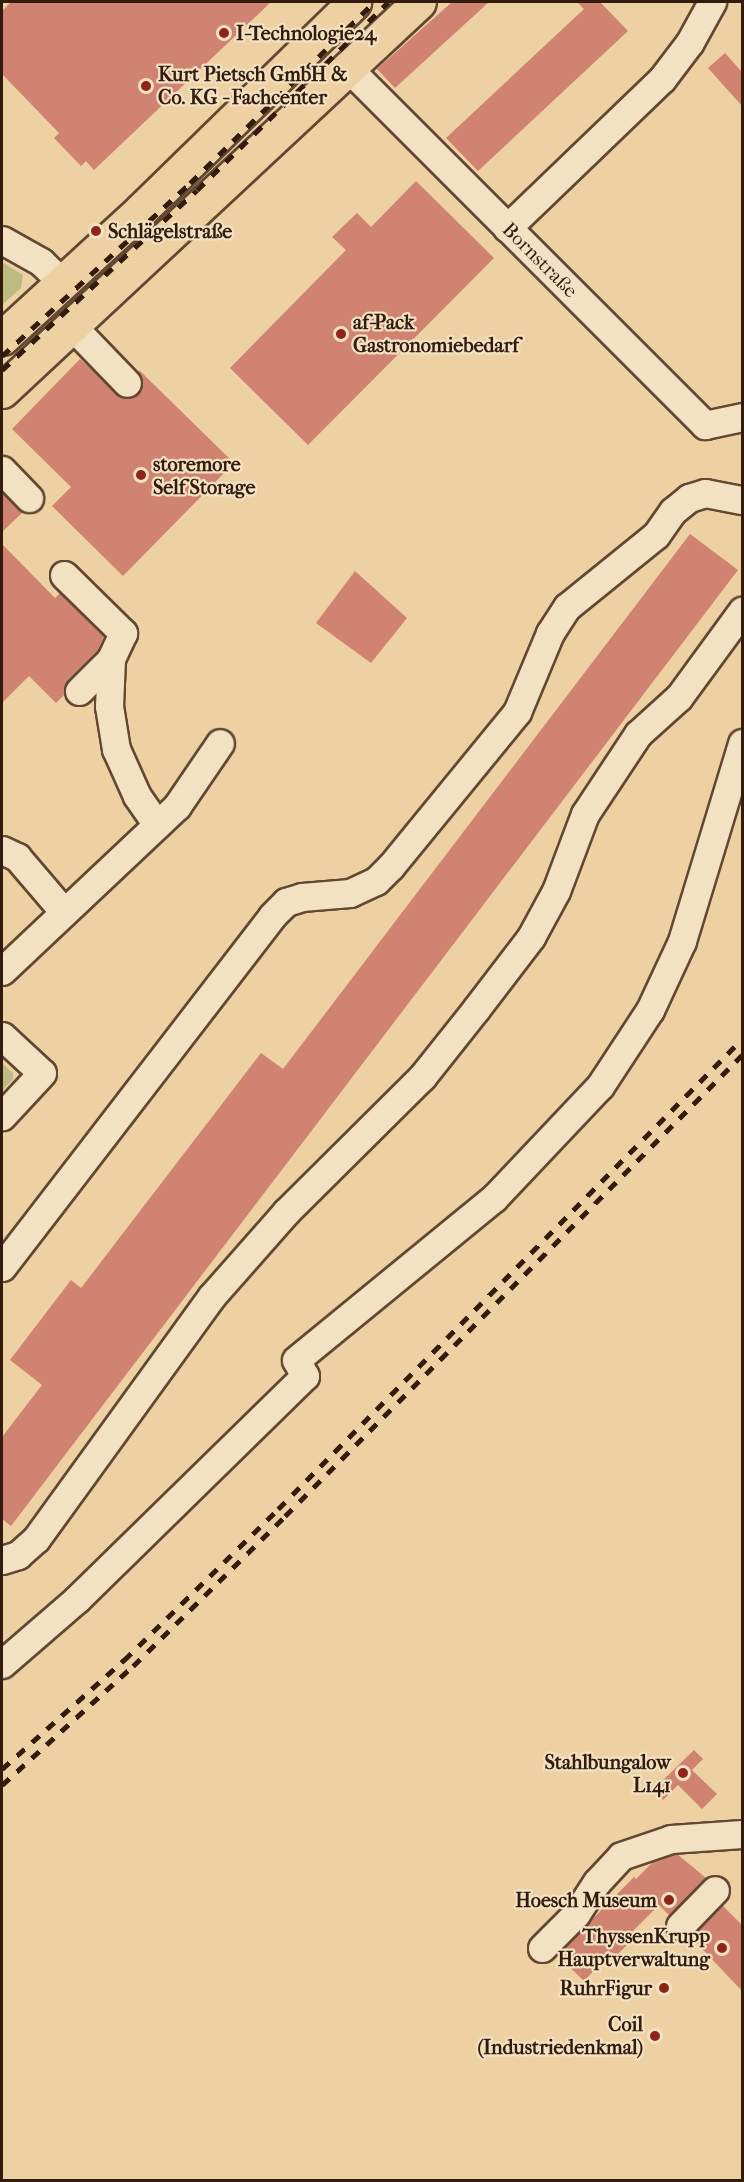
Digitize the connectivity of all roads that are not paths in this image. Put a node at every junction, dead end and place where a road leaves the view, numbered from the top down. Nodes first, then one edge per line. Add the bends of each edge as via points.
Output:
1 (354, 2) edge
2 (419, 2) edge
3 (712, 2) edge
4 (348, 68) junction
5 (507, 228) junction
6 (2, 240) edge
7 (62, 282) junction
8 (72, 326) junction
9 (2, 338) edge
10 (127, 383) dead end
11 (2, 390) edge
12 (742, 417) edge
13 (2, 470) edge
14 (29, 498) dead end
15 (742, 500) edge
16 (64, 575) dead end
17 (742, 611) edge
18 (111, 659) junction
19 (79, 691) dead end
20 (220, 743) dead end
21 (742, 743) edge
22 (157, 825) junction
23 (2, 850) edge
24 (64, 912) junction
25 (2, 971) edge
26 (2, 1036) edge
27 (2, 1116) edge
28 (2, 1267) edge
29 (2, 1560) edge
30 (2, 1664) edge
31 (742, 1834) edge
32 (715, 1890) dead end
33 (680, 1926) dead end
34 (542, 1948) dead end

1 - 7 main road
2 - 4 main road
3 - 5 street via 690,42 662,79
4 - 5 street, Bornstraße
4 - 8 main road
5 - 12 street, Bornstraße via 705,425
6 - 7 street via 41,262
7 - 9 main road
8 - 10 street
8 - 11 main road
13 - 14 street
15 - 28 street via 705,493 689,498 673,511 656,535 567,607 550,633 518,712 391,866 376,881 350,893 302,897 286,902 272,916
16 - 18 street via 123,633
17 - 29 street via 679,697 638,734 585,814 556,891 531,937 476,1009 422,1077 286,1212 212,1296 36,1539 18,1555
18 - 19 street
18 - 22 street via 109,706 116,749 137,796
20 - 22 street via 177,806
21 - 30 street via 682,941 650,1010 600,1086 494,1198 296,1360 305,1376 76,1599
22 - 24 street
23 - 24 street via 17,857
24 - 25 street
26 - 27 street via 42,1073
31 - 34 street via 671,1839 621,1856 597,1882 576,1914
32 - 33 street

